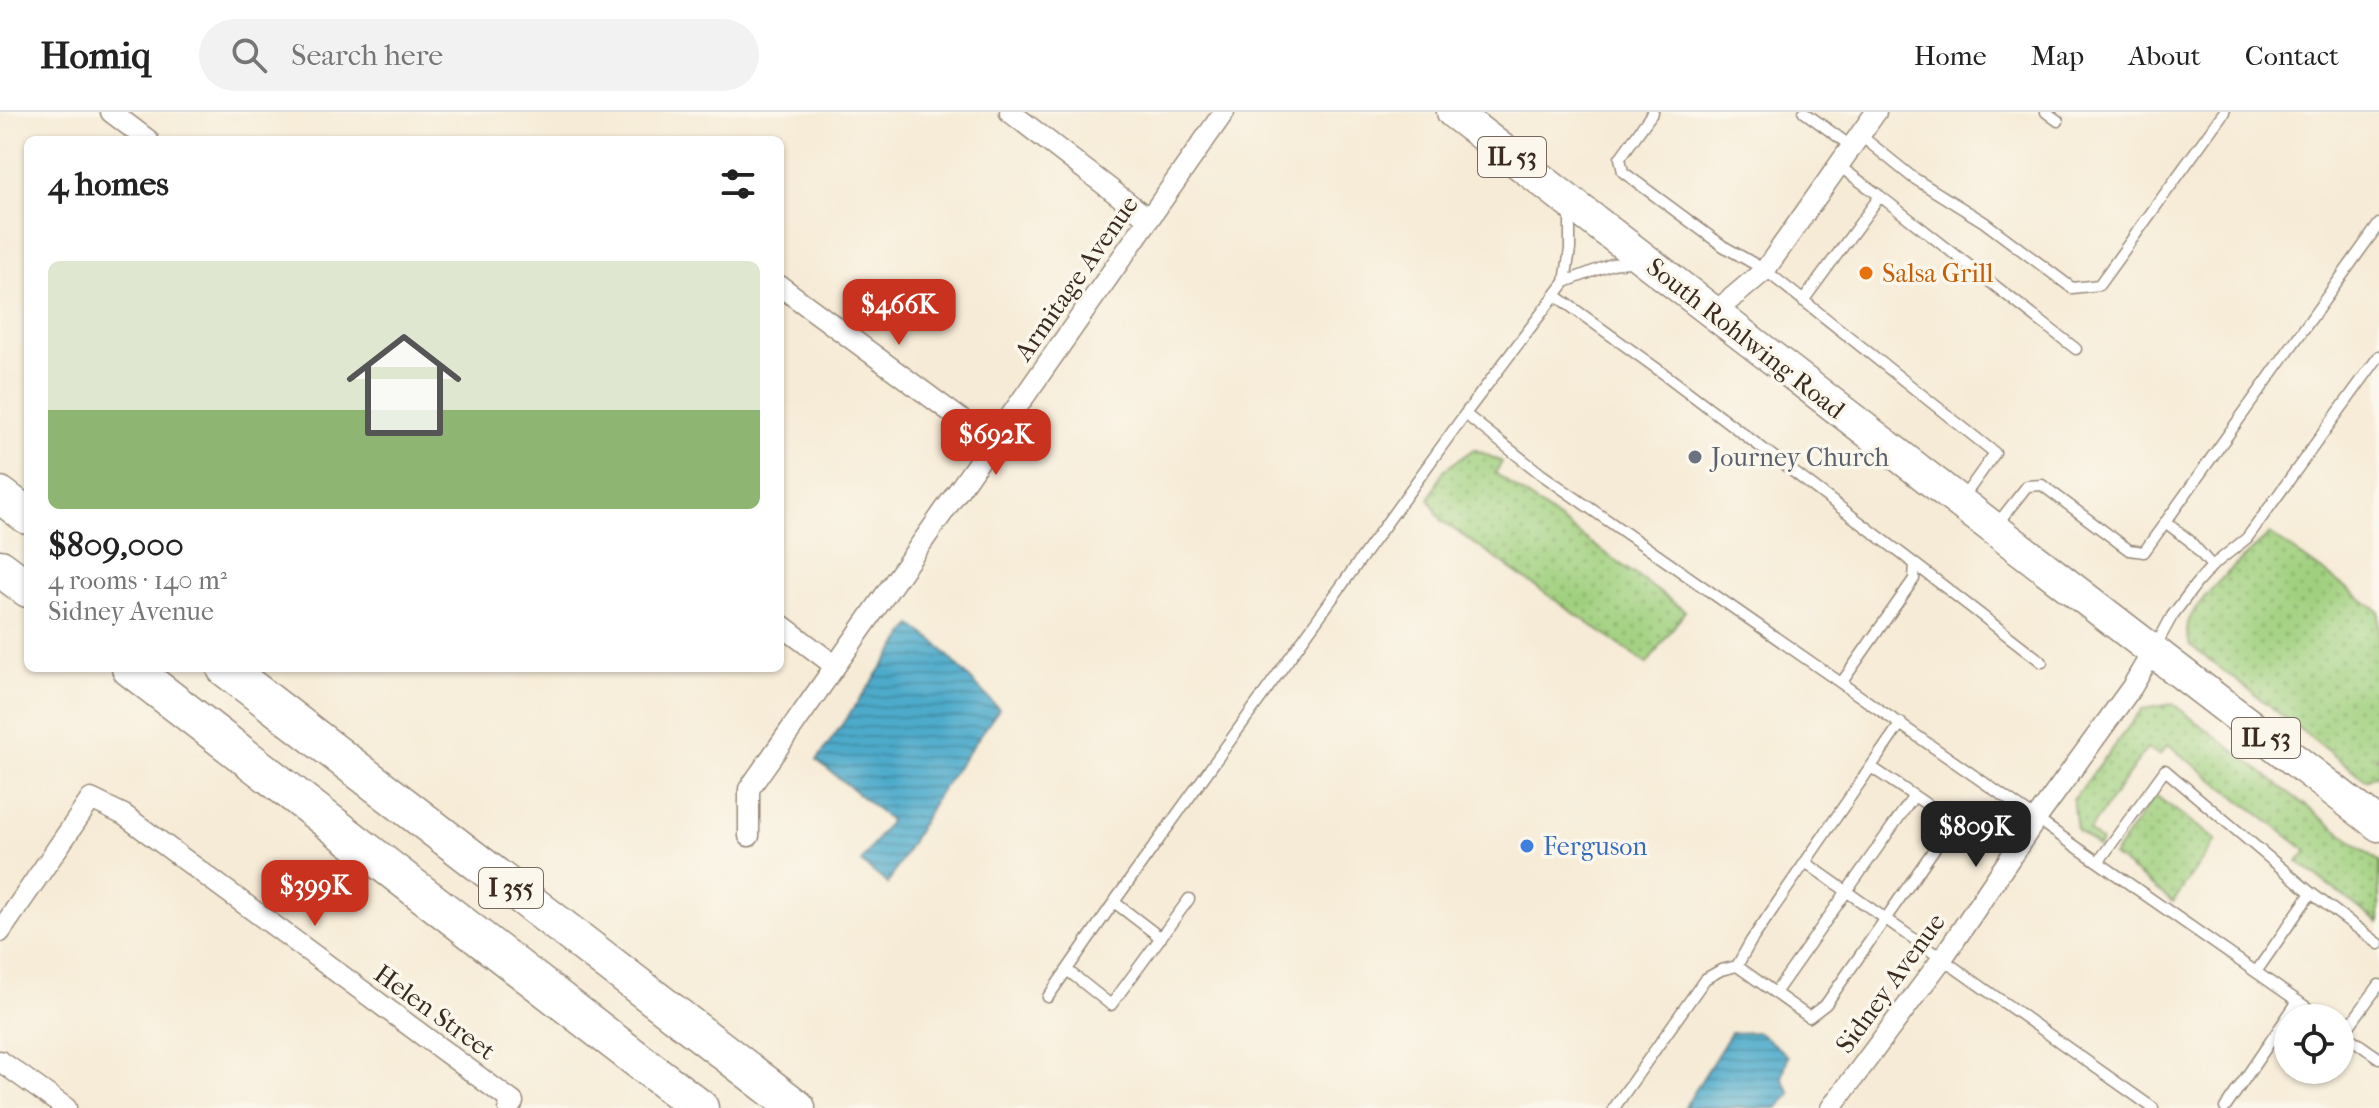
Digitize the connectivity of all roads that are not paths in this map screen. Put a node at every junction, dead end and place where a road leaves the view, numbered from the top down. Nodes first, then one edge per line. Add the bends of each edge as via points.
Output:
1 (111, 112) edge
2 (1010, 112) edge
3 (1224, 112) edge
4 (1453, 112) edge
5 (1653, 112) edge
6 (1804, 112) edge
7 (1876, 112) edge
8 (2046, 112) edge
9 (2224, 112) edge
10 (2058, 121) dead end
11 (143, 136) edge
12 (1856, 141) junction
13 (1839, 166) junction
14 (1880, 196) junction
15 (1570, 203) junction
16 (1149, 219) junction
17 (2379, 224) edge
18 (1645, 260) junction
19 (1765, 270) junction
20 (1565, 282) junction
21 (784, 289) edge
22 (1555, 295) junction
23 (1803, 301) junction
24 (1714, 313) junction
25 (2076, 349) dead end
26 (2379, 356) edge
27 (1465, 414) junction
28 (993, 443) junction
29 (0, 495) edge
30 (1960, 502) junction
31 (24, 513) edge
32 (2165, 522) junction
33 (1994, 528) junction
34 (1915, 564) junction
35 (2212, 566) junction
36 (0, 568) edge
37 (24, 586) edge
38 (784, 627) edge
39 (2153, 651) junction
40 (2042, 662) dead end
41 (834, 665) junction
42 (135, 672) edge
43 (230, 672) edge
44 (1842, 682) junction
45 (1901, 723) junction
46 (1871, 767) junction
47 (1914, 796) junction
48 (2373, 816) edge
49 (2037, 818) junction
50 (749, 836) dead end
51 (2099, 861) junction
52 (1805, 862) junction
53 (1846, 890) junction
54 (2311, 893) junction
55 (1189, 899) dead end
56 (1114, 902) junction
57 (1886, 918) junction
58 (0, 932) edge
59 (1161, 938) junction
60 (2379, 944) edge
61 (1942, 959) junction
62 (1737, 966) junction
63 (1067, 970) junction
64 (2256, 972) junction
65 (2379, 985) edge
66 (1775, 993) junction
67 (1048, 997) dead end
68 (2298, 1001) junction
69 (2302, 1004) edge
70 (2354, 1017) edge
71 (2354, 1040) edge
72 (2379, 1058) edge
73 (0, 1061) edge
74 (511, 1105) edge
75 (66, 1108) edge
76 (700, 1108) edge
77 (797, 1108) edge
78 (1614, 1108) edge
79 (1831, 1108) edge
80 (2153, 1108) edge
81 (2225, 1108) edge

1 - 11 street
2 - 16 street
3 - 16 street, Armitage Avenue
4 - 15 main road, South Rohlwing Road / IL 53
5 - 19 lane via 1620,158 1623,172 1723,246
6 - 12 lane
7 - 12 street
8 - 10 lane
9 - 12 lane via 2099,285 2072,288 1984,222
12 - 13 street
13 - 14 lane
13 - 19 street
14 - 23 lane
14 - 25 lane
15 - 18 main road, South Rohlwing Road / IL 53
15 - 20 lane
16 - 28 street, Armitage Avenue
17 - 32 lane
18 - 20 lane via 1612,264
18 - 24 main road, South Rohlwing Road / IL 53
19 - 23 lane
19 - 24 street
20 - 22 lane
21 - 28 street
22 - 27 lane
22 - 34 lane
23 - 30 lane via 1995,453
24 - 30 main road, South Rohlwing Road / IL 53
26 - 35 lane via 2247,538
27 - 44 lane via 1541,474
27 - 56 lane
28 - 41 street, Armitage Avenue
29 - 31 highway
30 - 33 main road, South Rohlwing Road / IL 53
32 - 33 lane via 2144,552 2129,550 2042,485 2027,486
32 - 35 lane
33 - 39 main road, South Rohlwing Road / IL 53
34 - 40 lane
34 - 44 lane via 1914,579
35 - 39 lane via 2172,616
36 - 37 highway
38 - 41 street
39 - 48 main road, IL 53
39 - 49 street, Sidney Avenue
41 - 50 street, Armitage Avenue via 749,789
42 - 76 highway, I 355
43 - 77 highway, I 355
44 - 45 lane
45 - 46 lane
45 - 49 lane
46 - 47 lane
46 - 52 lane
47 - 53 lane
47 - 57 lane via 1953,822
49 - 51 lane
49 - 61 street, Sidney Avenue
51 - 54 lane via 2165,770
51 - 64 lane
52 - 53 lane
52 - 62 lane
53 - 57 lane
53 - 66 lane
54 - 60 lane
54 - 64 lane
55 - 59 lane
56 - 59 lane
56 - 63 lane
57 - 61 lane
57 - 66 lane via 1826,1004 1809,1017
58 - 74 street, Helen Street via 91,799 124,815
59 - 63 lane via 1111,1005
61 - 79 street, Sidney Avenue
61 - 80 lane
62 - 66 lane
62 - 78 lane via 1705,979
63 - 67 lane
64 - 68 lane
65 - 70 lane
68 - 69 lane
68 - 81 lane
71 - 72 lane
73 - 75 street

